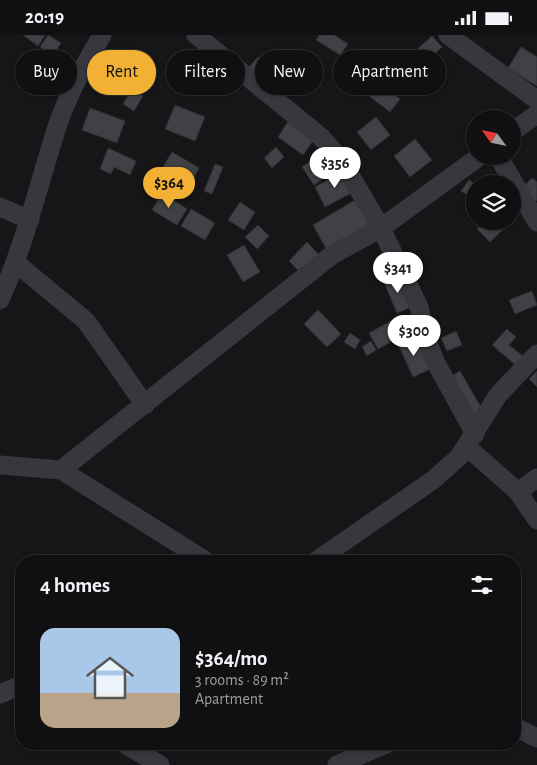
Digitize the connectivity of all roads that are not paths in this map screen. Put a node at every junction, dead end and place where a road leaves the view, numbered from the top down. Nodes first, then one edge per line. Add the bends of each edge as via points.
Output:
1 (102, 35) edge
2 (196, 35) edge
3 (448, 35) edge
4 (537, 100) edge
5 (537, 114) edge
6 (521, 126) edge
7 (468, 165) edge
8 (503, 165) edge
9 (0, 207) edge
10 (30, 220) junction
11 (537, 222) edge
12 (381, 228) junction
13 (16, 263) junction
14 (0, 300) edge
15 (537, 354) edge
16 (145, 405) junction
17 (471, 440) junction
18 (0, 465) edge
19 (61, 470) junction
20 (537, 478) edge
21 (518, 492) junction
22 (537, 520) edge
23 (196, 555) edge
24 (325, 555) edge
25 (521, 730) edge
26 (537, 738) edge
27 (141, 750) edge
28 (372, 750) edge
29 (154, 755) edge
30 (337, 765) edge

1 - 10 street via 77,77 59,123
2 - 12 street via 321,137 342,161
3 - 4 street
5 - 6 street
7 - 12 street
8 - 11 street
9 - 10 street
10 - 13 street
12 - 16 street via 332,255
12 - 17 street via 420,307 425,336
13 - 14 street
13 - 16 street via 86,321
15 - 17 street via 498,395
16 - 19 street
17 - 21 street
17 - 24 street via 459,457 433,481
18 - 19 street
19 - 23 street
20 - 21 street
21 - 22 street
25 - 26 street
27 - 29 street
28 - 30 street

